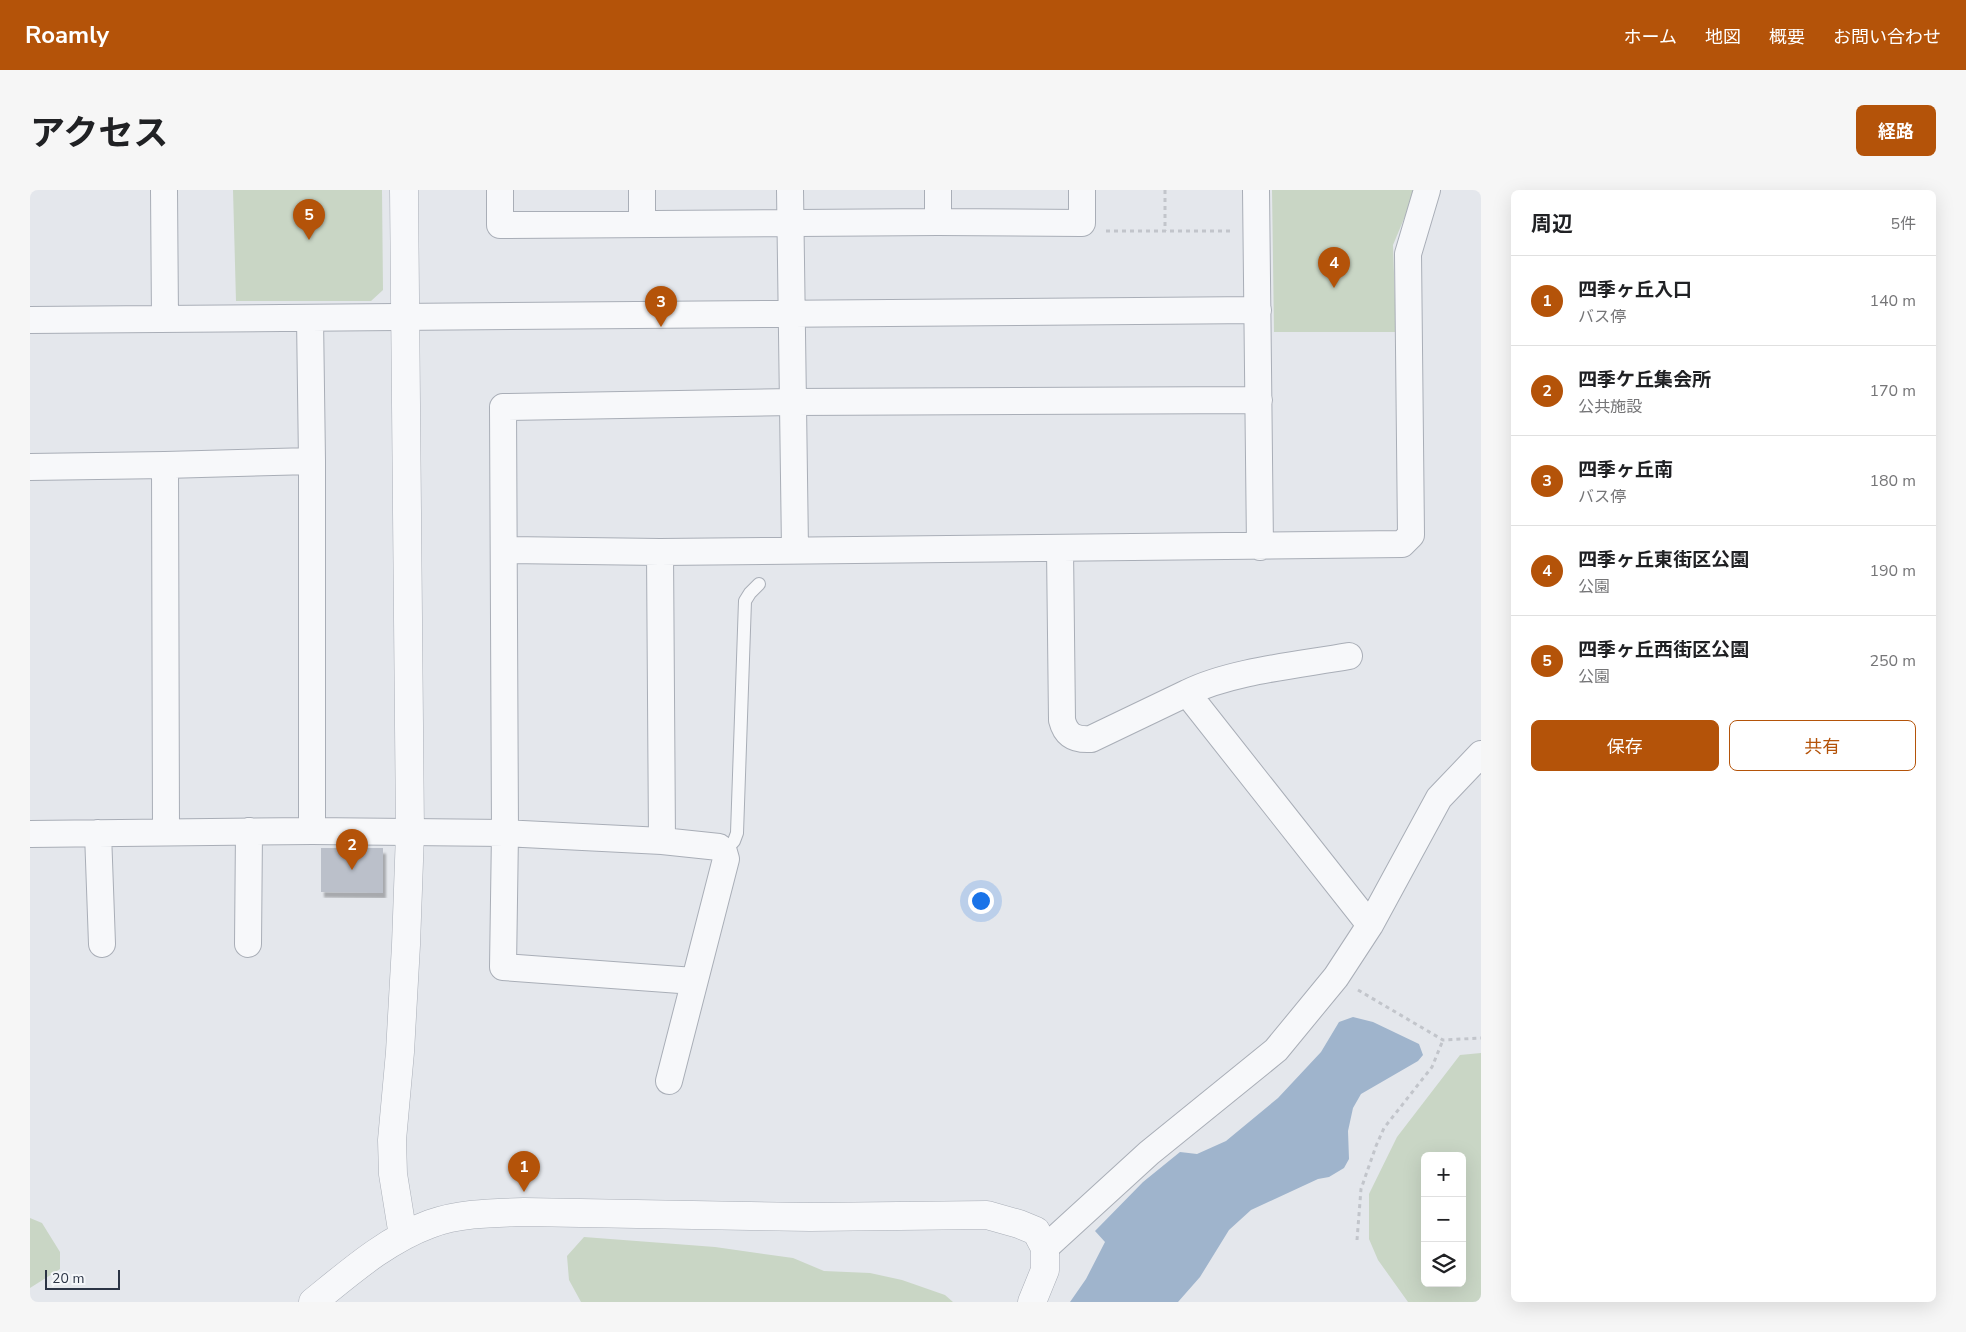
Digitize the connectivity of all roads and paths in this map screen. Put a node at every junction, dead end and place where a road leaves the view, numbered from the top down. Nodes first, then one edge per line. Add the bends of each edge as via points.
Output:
1 (164, 190) edge
2 (404, 190) edge
3 (500, 190) edge
4 (642, 190) edge
5 (790, 190) edge
6 (938, 190) edge
7 (1082, 190) edge
8 (1165, 190) edge
9 (1256, 190) edge
10 (1427, 190) edge
11 (938, 222) junction
12 (790, 223) junction
13 (1082, 223) junction
14 (642, 224) junction
15 (1165, 231) junction
16 (1233, 231) dead end
17 (1258, 310) junction
18 (792, 312) junction
19 (405, 316) junction
20 (310, 318) junction
21 (165, 319) junction
22 (30, 320) edge
23 (1258, 400) junction
24 (793, 402) junction
25 (312, 461) junction
26 (165, 466) junction
27 (30, 467) edge
28 (1260, 547) junction
29 (1060, 548) junction
30 (795, 549) junction
31 (504, 550) junction
32 (660, 552) junction
33 (759, 584) dead end
34 (1349, 656) dead end
35 (1187, 693) junction
36 (1481, 754) edge
37 (312, 830) junction
38 (249, 831) junction
39 (166, 832) junction
40 (98, 833) junction
41 (410, 833) junction
42 (505, 833) junction
43 (30, 834) edge
44 (662, 841) junction
45 (724, 852) junction
46 (1370, 925) junction
47 (102, 944) dead end
48 (248, 944) dead end
49 (1336, 977) junction
50 (694, 981) junction
51 (1481, 1038) edge
52 (1443, 1040) junction
53 (669, 1081) dead end
54 (403, 1236) junction
55 (1357, 1240) dead end
56 (1045, 1248) junction
57 (313, 1302) edge
58 (1032, 1302) edge

1 - 21 street
2 - 19 street
3 - 14 street via 500,226
4 - 14 street
5 - 12 street
6 - 11 street
7 - 13 street
8 - 15 path
9 - 17 street
10 - 28 street via 1408,254 1411,535 1402,544
11 - 12 street
11 - 13 street
12 - 14 street
12 - 18 street
13 - 15 path via 1092,231
15 - 16 path
17 - 18 street
17 - 23 street
18 - 19 street
18 - 24 street
19 - 20 street
19 - 41 street
20 - 21 street
20 - 25 street
21 - 22 street
23 - 24 street
23 - 28 street
24 - 30 street
24 - 31 street via 503,407
25 - 26 street
25 - 37 street
26 - 27 street
26 - 39 street
28 - 29 street
29 - 30 street
29 - 35 street via 1062,720 1065,730 1080,740 1090,740
30 - 32 street
31 - 32 street
31 - 42 street
32 - 44 street
33 - 45 lane via 745,601 737,833
34 - 35 street via 1244,675 1204,685
35 - 46 street
36 - 46 street via 1439,798
37 - 38 street
37 - 41 street
38 - 39 street
38 - 48 street
39 - 40 street
40 - 43 street
40 - 47 street
41 - 42 street
41 - 54 street via 400,1052 392,1140 393,1174
42 - 44 street
42 - 50 street via 503,967
44 - 45 street via 719,847
45 - 50 street via 726,865
46 - 49 street
49 - 52 path
49 - 56 street via 1276,1050 1149,1153
50 - 53 street
51 - 52 path
52 - 55 path via 1432,1067 1384,1128 1376,1146 1361,1189
54 - 56 street via 431,1224 486,1213 810,1217 987,1215 1036,1231
54 - 57 street via 370,1257
56 - 58 street via 1044,1270

